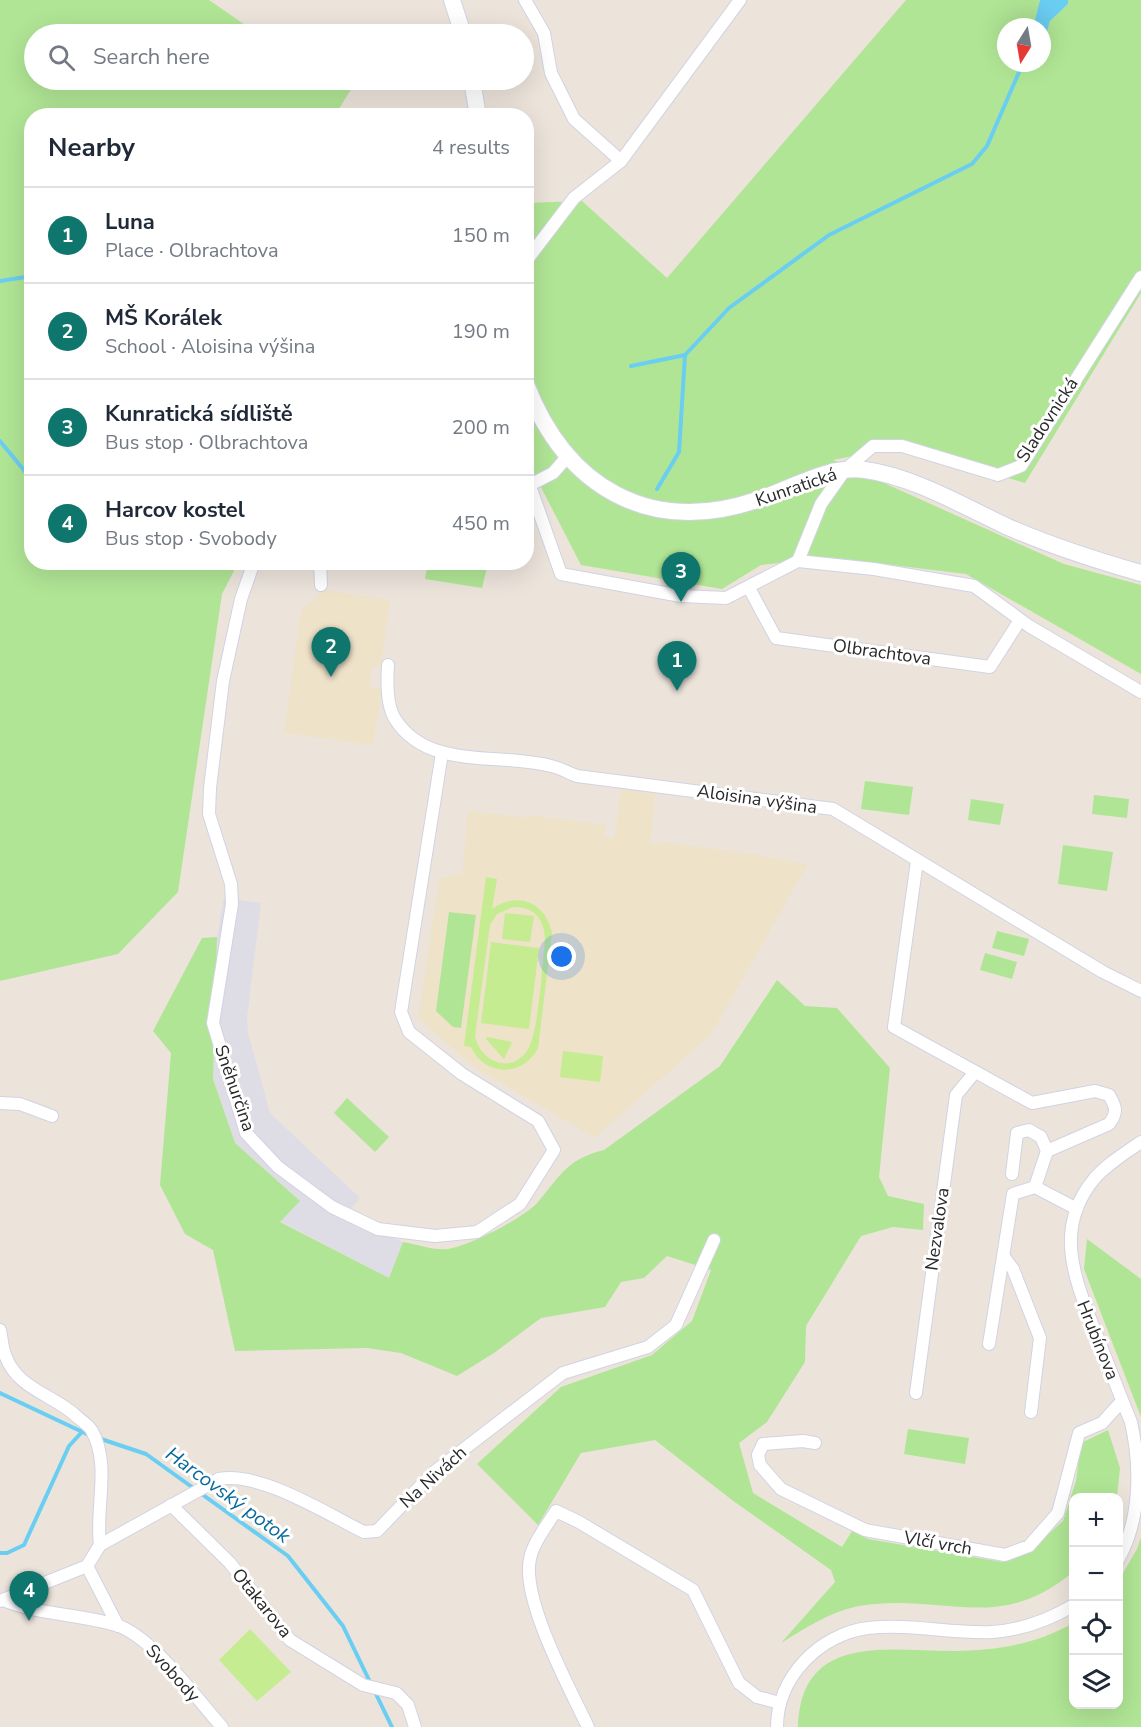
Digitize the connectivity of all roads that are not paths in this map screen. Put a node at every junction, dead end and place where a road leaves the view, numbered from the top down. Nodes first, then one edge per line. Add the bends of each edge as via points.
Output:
1 (452, 0) edge
2 (525, 0) edge
3 (740, 0) edge
4 (460, 24) edge
5 (474, 90) edge
6 (477, 108) edge
7 (621, 161) junction
8 (534, 250) edge
9 (1141, 277) edge
10 (534, 398) edge
11 (568, 456) junction
12 (845, 470) junction
13 (534, 480) edge
14 (534, 499) edge
15 (798, 561) junction
16 (251, 570) edge
17 (320, 570) edge
18 (1141, 573) edge
19 (321, 585) dead end
20 (748, 588) junction
21 (1020, 620) junction
22 (388, 664) dead end
23 (1141, 692) edge
24 (442, 753) junction
25 (917, 861) junction
26 (1141, 991) edge
27 (975, 1072) junction
28 (0, 1103) edge
29 (52, 1116) dead end
30 (1141, 1142) edge
31 (1047, 1151) junction
32 (1012, 1174) dead end
33 (1035, 1187) junction
34 (1077, 1209) junction
35 (714, 1240) dead end
36 (1004, 1257) junction
37 (0, 1330) edge
38 (989, 1344) dead end
39 (916, 1393) dead end
40 (1122, 1401) junction
41 (1031, 1412) dead end
42 (815, 1443) dead end
43 (171, 1505) junction
44 (100, 1545) junction
45 (1123, 1550) edge
46 (87, 1566) junction
47 (1, 1600) edge
48 (1069, 1608) edge
49 (118, 1626) junction
50 (780, 1703) junction
51 (222, 1727) edge
52 (415, 1727) edge
53 (588, 1727) edge
54 (777, 1727) edge

1 - 4 street
2 - 7 street via 544,33 550,73 574,119
3 - 7 street
5 - 6 street
7 - 8 street via 574,198
9 - 12 street, Sladovnická via 1021,466 998,475 903,446 873,446
10 - 11 street, Kunratická
11 - 12 street, Kunratická via 624,500 674,513 696,514 739,506
11 - 13 street via 553,473
12 - 15 street via 821,504
12 - 18 street, Kunratická via 876,472 918,486 1072,554
14 - 20 street via 561,574 681,596 726,598
15 - 20 street
15 - 21 street via 974,586
16 - 24 street, Sněhurčina via 222,681 210,788 209,814 231,884 232,904 213,1023 246,1133 278,1167 332,1207 378,1229 435,1236 477,1232 520,1204 554,1150 537,1121 462,1074 409,1032 401,1012
17 - 19 street
20 - 21 street, Olbrachtova via 776,638 990,667
21 - 23 street
22 - 24 street, Aloisina výšina via 387,686 394,717 418,743
24 - 25 street, Aloisina výšina via 551,766 577,776 832,809
25 - 26 street, Aloisina výšina
25 - 27 street via 894,1027
27 - 31 street via 1032,1103 1095,1091 1109,1095 1116,1107 1109,1124
27 - 39 street, Nezvalova via 956,1095
28 - 29 street via 20,1104
30 - 34 street, Hrubínova via 1095,1178
31 - 32 street via 1041,1137 1029,1130 1017,1133
31 - 33 street
33 - 34 street
33 - 36 street via 1013,1194
34 - 40 street, Hrubínova via 1071,1238 1072,1269
35 - 43 street, Na Nivách via 676,1325 648,1347 563,1372 434,1472 377,1531 364,1532 256,1482 229,1477
36 - 38 street
36 - 41 street via 1013,1269 1040,1338
37 - 44 street via 6,1357 14,1371 30,1387 72,1412 92,1430 101,1476 97,1525
40 - 42 street, Vlčí vrch via 1102,1423 1079,1434 1058,1513 1029,1546 1005,1555 864,1530 781,1489 760,1465 758,1455 763,1444 803,1440
40 - 45 street, Hrubínova via 1135,1443 1138,1477 1132,1526
43 - 44 street, Na Nivách
43 - 52 street, Otakarova via 230,1563 290,1640 363,1685 396,1693 408,1705
44 - 46 street
46 - 47 street, Svobody
46 - 49 street
47 - 49 street, Svobody
48 - 50 street via 1042,1621 994,1632 869,1628 850,1632 828,1642 798,1667
49 - 51 street, Svobody via 153,1648
50 - 53 street via 757,1697 739,1683 693,1590 556,1511 530,1558 529,1586 560,1670
50 - 54 street

